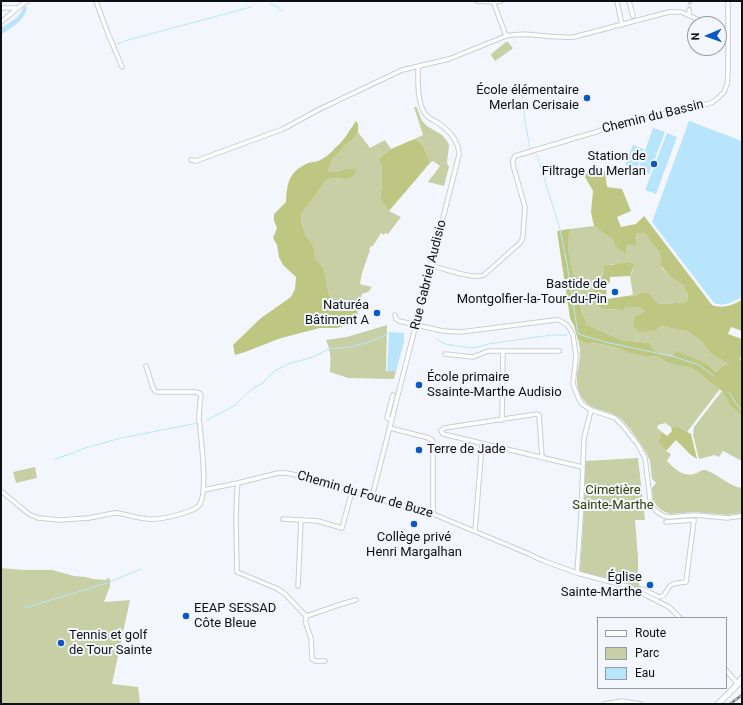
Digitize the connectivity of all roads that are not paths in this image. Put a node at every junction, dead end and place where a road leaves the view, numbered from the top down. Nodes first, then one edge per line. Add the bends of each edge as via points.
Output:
1 (27, 1) edge
2 (96, 1) edge
3 (477, 1) edge
4 (501, 1) edge
5 (616, 1) edge
6 (629, 1) edge
7 (728, 1) edge
8 (493, 2) edge
9 (1, 8) edge
10 (16, 8) junction
11 (689, 10) tunnel mouth
12 (633, 16) dead end
13 (689, 16) joint
14 (1, 22) edge
15 (622, 25) junction
16 (728, 33) joint
17 (506, 36) junction
18 (122, 67) dead end
19 (418, 67) junction
20 (191, 160) dead end
21 (431, 266) junction
22 (395, 315) dead end
23 (416, 325) junction
24 (503, 351) junction
25 (559, 351) dead end
26 (445, 354) dead end
27 (146, 366) dead end
28 (392, 395) dead end
29 (591, 410) junction
30 (392, 420) junction
31 (502, 420) junction
32 (390, 428) junction
33 (482, 444) junction
34 (542, 457) junction
35 (582, 467) junction
36 (238, 483) junction
37 (203, 490) junction
38 (1, 491) edge
39 (352, 491) junction
40 (372, 497) junction
41 (433, 514) junction
42 (742, 516) edge
43 (283, 519) dead end
44 (301, 520) junction
45 (666, 522) dead end
46 (475, 531) junction
47 (577, 573) junction
48 (298, 586) dead end
49 (640, 592) junction
50 (356, 600) dead end
51 (306, 616) junction
52 (679, 617) edge
53 (325, 661) dead end
54 (727, 671) edge
55 (742, 678) edge
56 (738, 684) junction
57 (604, 704) edge
58 (641, 704) edge
59 (718, 704) edge

1 - 10 street
2 - 18 street
3 - 8 street
4 - 8 street
5 - 15 street
6 - 12 street
7 - 16 street, Chemin du Bassin
8 - 17 street
9 - 10 street
10 - 14 street
11 - 13 street
13 - 15 street via 681,12 669,12
15 - 17 street via 574,38
16 - 21 street, Chemin du Bassin via 727,84 720,97 707,104 603,129 515,156 513,165 525,207 520,243 484,275 470,276
17 - 19 street via 449,59
19 - 20 street via 402,70 283,129 196,161
19 - 21 street, Rue Gabriel Audisio via 422,108 430,119 450,133 459,150
21 - 23 street, Rue Gabriel Audisio
22 - 23 street via 399,321
23 - 29 street via 462,332 560,320 567,325 573,335 576,356 573,384 576,394 582,404
23 - 30 street, Rue Gabriel Audisio
24 - 25 street
24 - 26 street via 488,351 473,357
24 - 31 street
27 - 37 street via 155,391 195,392 200,395
28 - 30 street via 386,418
29 - 35 street via 584,438
29 - 42 street via 615,418 641,450 645,458 651,503 657,512 669,517
30 - 32 street, Rue Gabriel Audisio
31 - 33 street via 444,428 441,431 443,434
31 - 34 street via 539,415
32 - 40 street, Rue Gabriel Audisio
32 - 41 street via 433,441
33 - 34 street
33 - 46 street
34 - 35 street
35 - 47 street
36 - 37 street, Chemin du Four de Buze
36 - 39 street, Chemin du Four de Buze via 286,473
36 - 51 street via 237,572 278,589
37 - 38 street via 200,503 195,509 174,516 149,519 114,513 60,520 38,518 29,514
39 - 40 street, Chemin du Four de Buze
39 - 44 street via 342,528 318,520
40 - 41 street, Chemin du Four de Buze
41 - 46 street, Chemin du Four de Buze
43 - 44 street
44 - 48 street
45 - 49 street via 694,520 686,582 670,585 662,597 643,589
46 - 47 street, Chemin du Four de Buze via 544,562
47 - 49 street, Chemin du Four de Buze
49 - 52 street via 669,607
50 - 51 street
51 - 53 street via 312,659
54 - 56 street
55 - 56 main road
56 - 59 main road
57 - 58 street via 622,701

